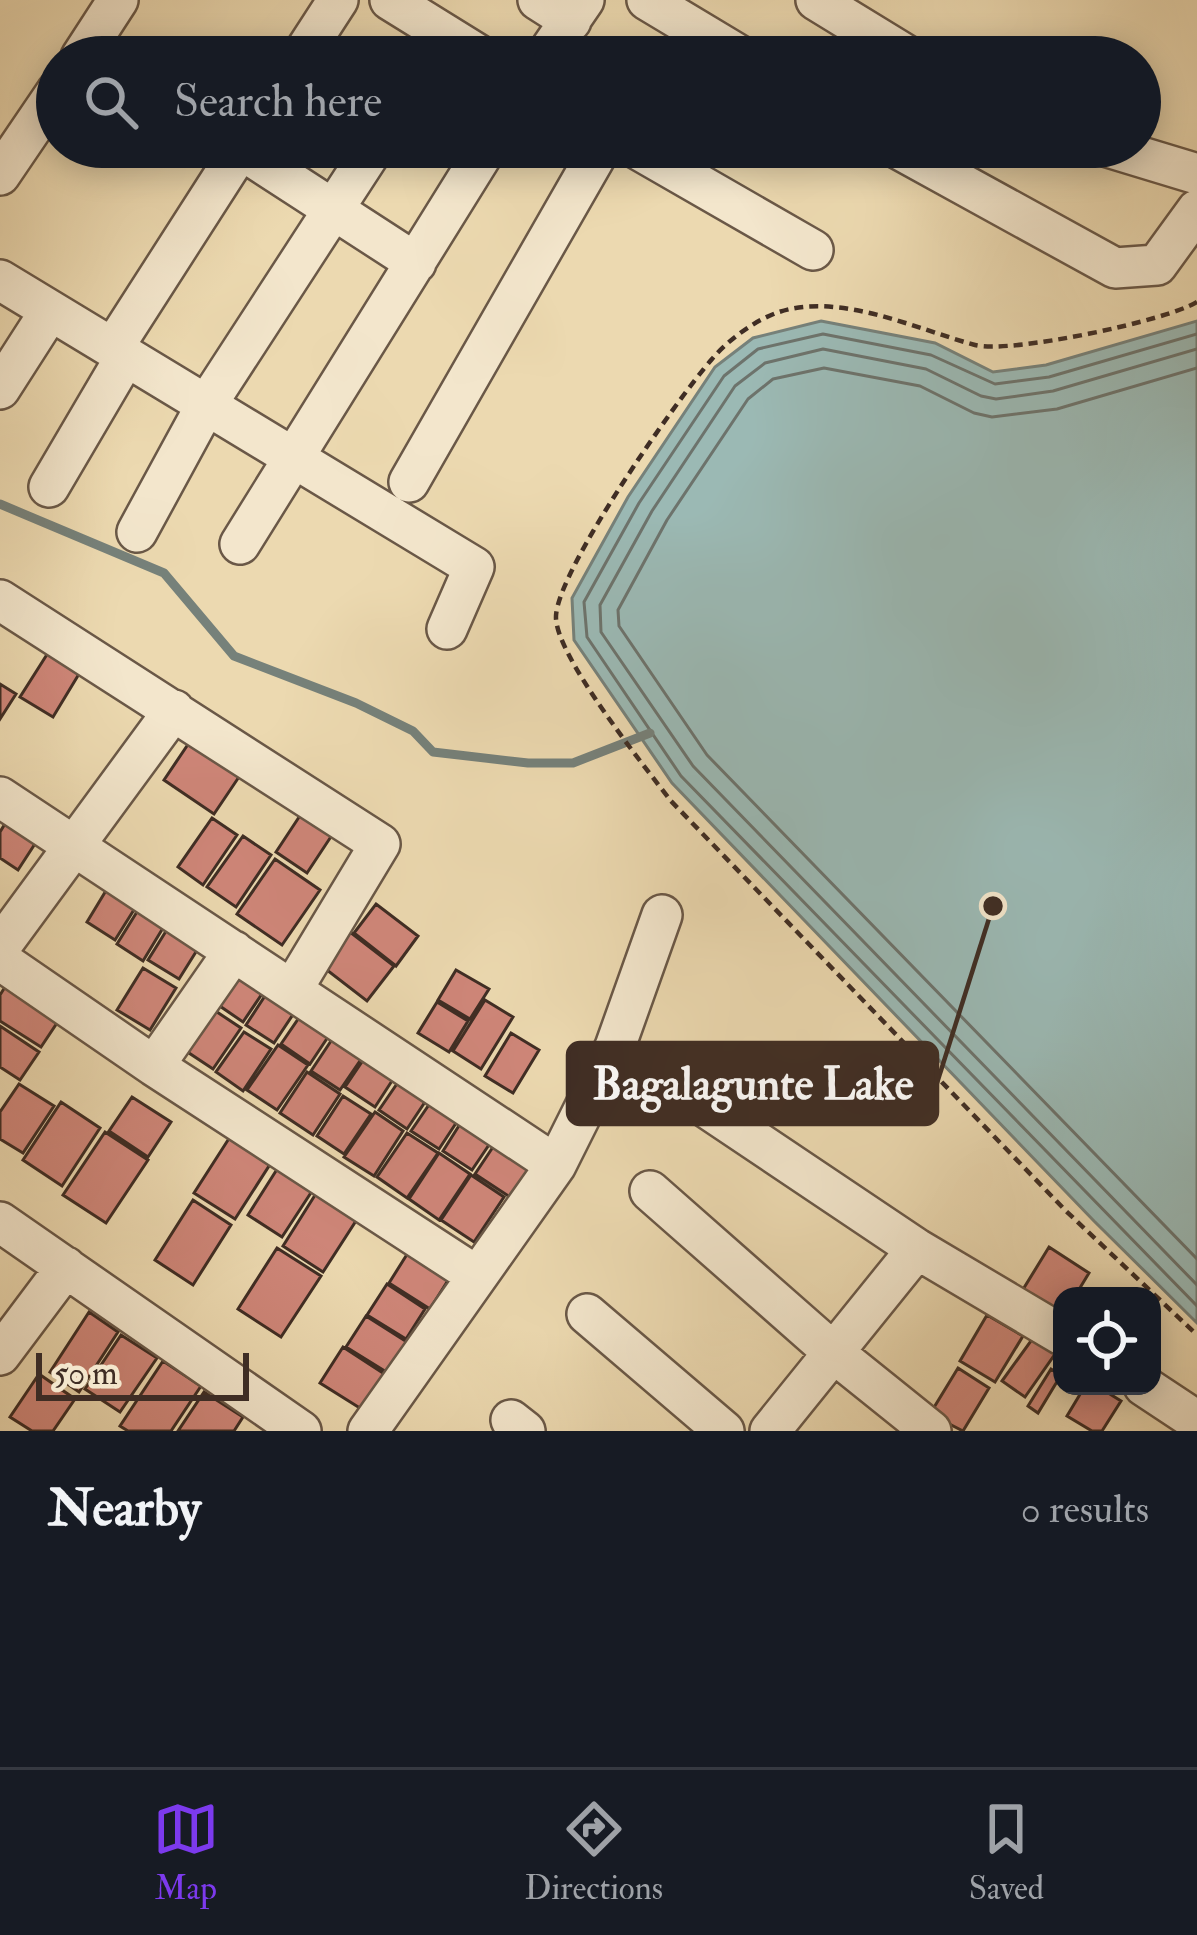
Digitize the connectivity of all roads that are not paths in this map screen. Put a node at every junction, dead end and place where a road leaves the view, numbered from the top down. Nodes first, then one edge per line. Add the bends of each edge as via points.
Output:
1 (118, 0) edge
2 (338, 0) edge
3 (390, 0) edge
4 (647, 0) edge
5 (816, 0) edge
6 (564, 7) edge
7 (99, 36) edge
8 (315, 36) edge
9 (438, 36) edge
10 (553, 36) edge
11 (707, 36) edge
12 (875, 36) edge
13 (36, 117) edge
14 (6, 152) edge
15 (1161, 163) edge
16 (228, 168) edge
17 (269, 168) edge
18 (360, 168) edge
19 (474, 168) edge
20 (589, 168) edge
21 (670, 168) edge
22 (933, 168) edge
23 (1197, 174) edge
24 (331, 210) junction
25 (1197, 210) edge
26 (813, 250) dead end
27 (416, 263) junction
28 (0, 280) edge
29 (50, 311) junction
30 (120, 352) junction
31 (0, 389) edge
32 (205, 407) junction
33 (296, 459) junction
34 (409, 482) dead end
35 (50, 487) dead end
36 (137, 532) dead end
37 (240, 544) dead end
38 (0, 600) edge
39 (447, 628) dead end
40 (174, 710) junction
41 (0, 797) edge
42 (74, 844) junction
43 (662, 915) dead end
44 (0, 947) edge
45 (234, 951) junction
46 (0, 960) edge
47 (292, 990) junction
48 (154, 1066) junction
49 (689, 1096) dead end
50 (556, 1165) junction
51 (650, 1191) dead end
52 (0, 1222) edge
53 (917, 1249) junction
54 (66, 1267) junction
55 (477, 1276) junction
56 (587, 1314) dead end
57 (1053, 1330) edge
58 (834, 1353) junction
59 (0, 1355) edge
60 (1158, 1395) edge
61 (1197, 1421) edge
62 (301, 1431) edge
63 (368, 1431) edge
64 (724, 1431) edge
65 (770, 1431) edge
66 (931, 1431) edge

1 - 7 street
2 - 8 street
3 - 9 street
4 - 11 street
5 - 12 street
6 - 10 street
13 - 14 street
15 - 23 street
16 - 30 street
17 - 24 street
18 - 24 street
19 - 27 street
20 - 34 street
21 - 26 street
22 - 25 street via 1115,268 1156,265
24 - 27 street
24 - 32 street
27 - 33 street
28 - 29 street
29 - 30 street
29 - 31 street
30 - 32 street
30 - 35 street
32 - 33 street
32 - 36 street
33 - 37 street
33 - 39 street via 474,567
38 - 40 street
40 - 42 street
40 - 47 street via 380,844
41 - 42 street
42 - 44 street
42 - 45 street
43 - 50 street via 615,1047
45 - 47 street
45 - 48 street
46 - 48 street
47 - 50 street
48 - 55 street
49 - 53 street
50 - 55 street
51 - 58 street
52 - 54 street
53 - 57 street
53 - 58 street
54 - 59 street
54 - 62 street
55 - 63 street
56 - 64 street
58 - 65 street
58 - 66 street
60 - 61 street

